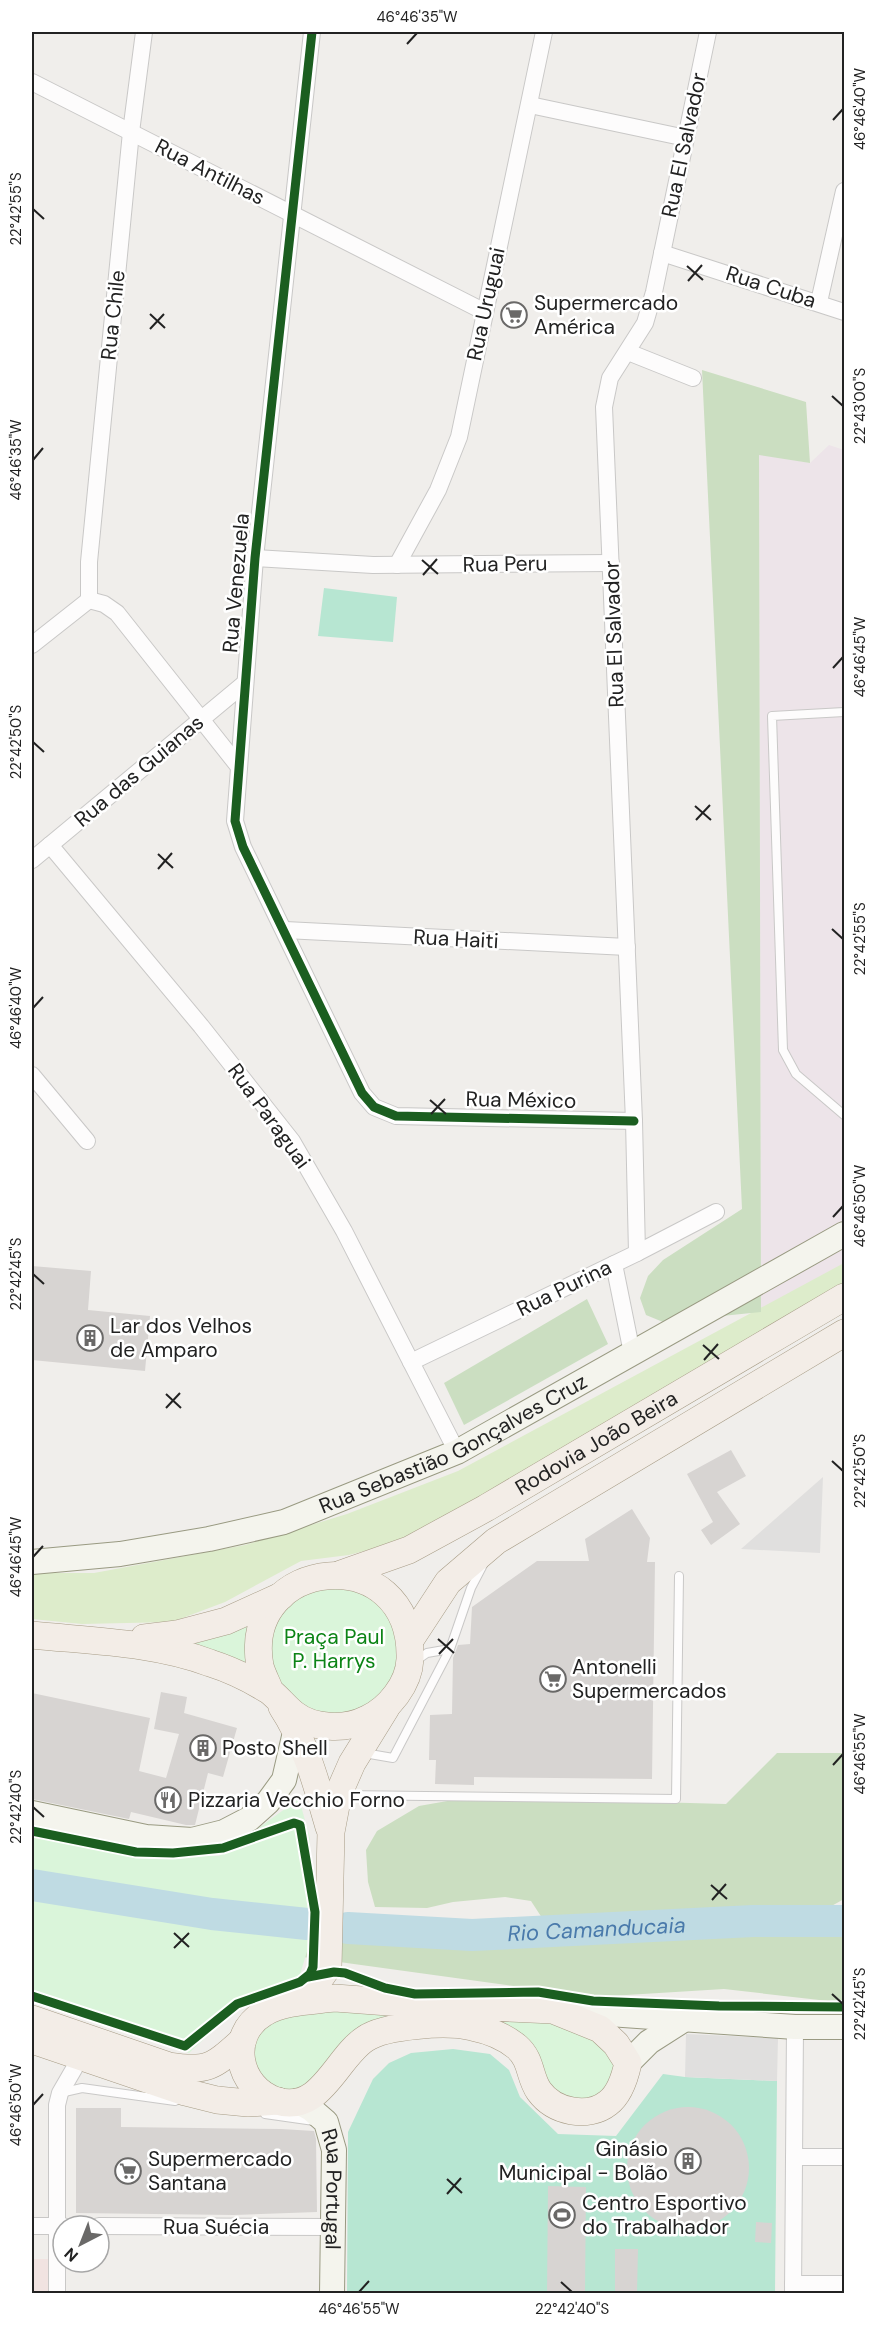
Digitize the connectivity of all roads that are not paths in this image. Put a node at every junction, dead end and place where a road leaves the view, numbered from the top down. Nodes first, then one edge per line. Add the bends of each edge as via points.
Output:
1 (144, 32) edge
2 (312, 32) edge
3 (544, 32) edge
4 (708, 32) edge
5 (32, 82) edge
6 (530, 105) junction
7 (131, 132) junction
8 (686, 138) junction
9 (844, 191) edge
10 (292, 213) junction
11 (662, 253) junction
12 (819, 302) junction
13 (485, 312) junction
14 (844, 312) edge
15 (628, 352) junction
16 (693, 378) dead end
17 (255, 558) junction
18 (611, 563) junction
19 (397, 565) junction
20 (89, 600) junction
21 (32, 645) edge
22 (245, 683) junction
23 (844, 712) edge
24 (201, 720) junction
25 (239, 767) junction
26 (50, 845) junction
27 (32, 860) edge
28 (285, 930) junction
29 (627, 947) junction
30 (32, 1075) edge
31 (374, 1107) joint
32 (844, 1114) edge
33 (634, 1121) junction
34 (87, 1140) dead end
35 (716, 1212) dead end
36 (844, 1234) edge
37 (637, 1253) junction
38 (614, 1264) junction
39 (844, 1297) edge
40 (844, 1333) edge
41 (632, 1353) junction
42 (411, 1362) junction
43 (457, 1452) junction
44 (496, 1541) junction
45 (32, 1562) edge
46 (341, 1574) junction
47 (679, 1576) dead end
48 (282, 1595) junction
49 (32, 1635) edge
50 (107, 1643) junction
51 (450, 1649) junction
52 (410, 1653) junction
53 (274, 1696) junction
54 (387, 1706) junction
55 (296, 1728) junction
56 (359, 1752) junction
57 (338, 1795) junction
58 (32, 1813) edge
59 (330, 1840) junction
60 (328, 1963) junction
61 (352, 2000) junction
62 (279, 2007) junction
63 (553, 2010) junction
64 (32, 2019) edge
65 (685, 2019) junction
66 (795, 2027) junction
67 (844, 2027) edge
68 (32, 2040) edge
69 (242, 2042) junction
70 (355, 2048) junction
71 (82, 2055) junction
72 (628, 2063) junction
73 (60, 2093) junction
74 (288, 2101) junction
75 (326, 2122) junction
76 (794, 2157) junction
77 (844, 2157) edge
78 (60, 2214) edge
79 (32, 2226) edge
80 (51, 2226) edge
81 (111, 2226) edge
82 (333, 2227) junction
83 (58, 2274) edge
84 (844, 2284) edge
85 (793, 2289) edge
86 (57, 2294) edge
87 (332, 2294) edge

1 - 7 street, Rua Chile
2 - 10 street, Rua Venezuela
3 - 6 street, Rua Uruguai
4 - 8 street, Rua El Salvador
5 - 7 street, Rua Antilhas
6 - 8 street
6 - 13 street, Rua Uruguai
7 - 10 street, Rua Antilhas
7 - 20 street, Rua Chile via 89,562
8 - 11 street, Rua El Salvador
9 - 12 street
10 - 13 street, Rua Antilhas
10 - 17 street, Rua Venezuela
11 - 12 street, Rua Cuba
11 - 15 street, Rua El Salvador via 645,323
12 - 14 street, Rua Cuba
13 - 19 street, Rua Uruguai via 459,437 438,490
15 - 16 street
15 - 18 street, Rua El Salvador via 610,378 604,407
17 - 19 street, Rua Peru
17 - 22 street, Rua Venezuela
18 - 19 street, Rua Peru
18 - 29 street, Rua El Salvador
20 - 21 street
20 - 24 street via 117,613
22 - 24 street, Rua das Guianas
22 - 25 street, Rua Venezuela
23 - 32 lane via 772,716 783,1050 796,1074
24 - 25 street
24 - 26 street, Rua das Guianas
25 - 28 street, Rua Venezuela via 235,821 243,847
26 - 27 street, Rua das Guianas
26 - 42 street, Rua Paraguai via 292,1141 344,1231
28 - 29 street, Rua Haiti
28 - 31 street, Rua Venezuela via 362,1093
29 - 33 street, Rua El Salvador
30 - 34 street
31 - 33 street, Rua México via 396,1116
33 - 37 street, Rua El Salvador
35 - 37 street, Rua Purina
36 - 41 street, Rua Sebastião Gonçalves Cruz
37 - 38 street, Rua Purina
38 - 41 street
38 - 42 street, Rua Purina
39 - 46 main road, Rodovia João Beira via 486,1508 409,1550
40 - 44 main road, Rodovia João Beira
41 - 43 street, Rua Sebastião Gonçalves Cruz
42 - 43 street, Rua Paraguai
43 - 45 street, Rua Sebastião Gonçalves Cruz via 284,1522 120,1554
44 - 51 lane via 471,1588
44 - 52 main road, Rodovia João Beira via 448,1582
46 - 48 main road via 320,1575
46 - 52 main road via 366,1581 387,1595 402,1616
47 - 57 lane via 676,1799
48 - 50 main road via 226,1621 177,1634
48 - 53 main road via 266,1616 259,1641 260,1667
49 - 50 main road
50 - 53 main road via 174,1652 211,1663
51 - 52 lane
51 - 56 lane via 393,1758
52 - 54 main road via 401,1688
53 - 54 main road via 297,1716 320,1725 344,1726 367,1719
53 - 55 main road
54 - 56 main road
55 - 58 street via 284,1779 273,1795 249,1819 224,1832 192,1840 146,1837
55 - 59 main road via 318,1789
56 - 57 main road
57 - 59 main road
59 - 60 main road
60 - 61 main road
60 - 62 main road via 311,1991 302,1999
61 - 62 main road via 335,1998
61 - 63 main road
61 - 70 main road
62 - 69 main road via 256,2019
63 - 65 street
63 - 72 main road via 600,2029
64 - 69 main road via 169,2066 190,2069 206,2068
65 - 66 street
65 - 72 street via 649,2042
66 - 67 street
66 - 76 street
68 - 71 main road
69 - 74 main road via 240,2057 252,2085 264,2095
70 - 72 main road via 376,2033 399,2027 470,2026 502,2037 518,2048 529,2061 538,2091 551,2103 579,2112 596,2110 610,2102 618,2092
70 - 74 main road via 311,2097
71 - 73 street
71 - 74 main road via 216,2100
73 - 75 lane via 82,2088
73 - 78 street
74 - 75 street, Rua Portugal via 311,2109
75 - 82 street, Rua Portugal via 334,2150
76 - 77 street
76 - 85 street
79 - 80 street
81 - 82 street, Rua Suécia
82 - 87 street, Rua Portugal
83 - 86 street
84 - 85 street

